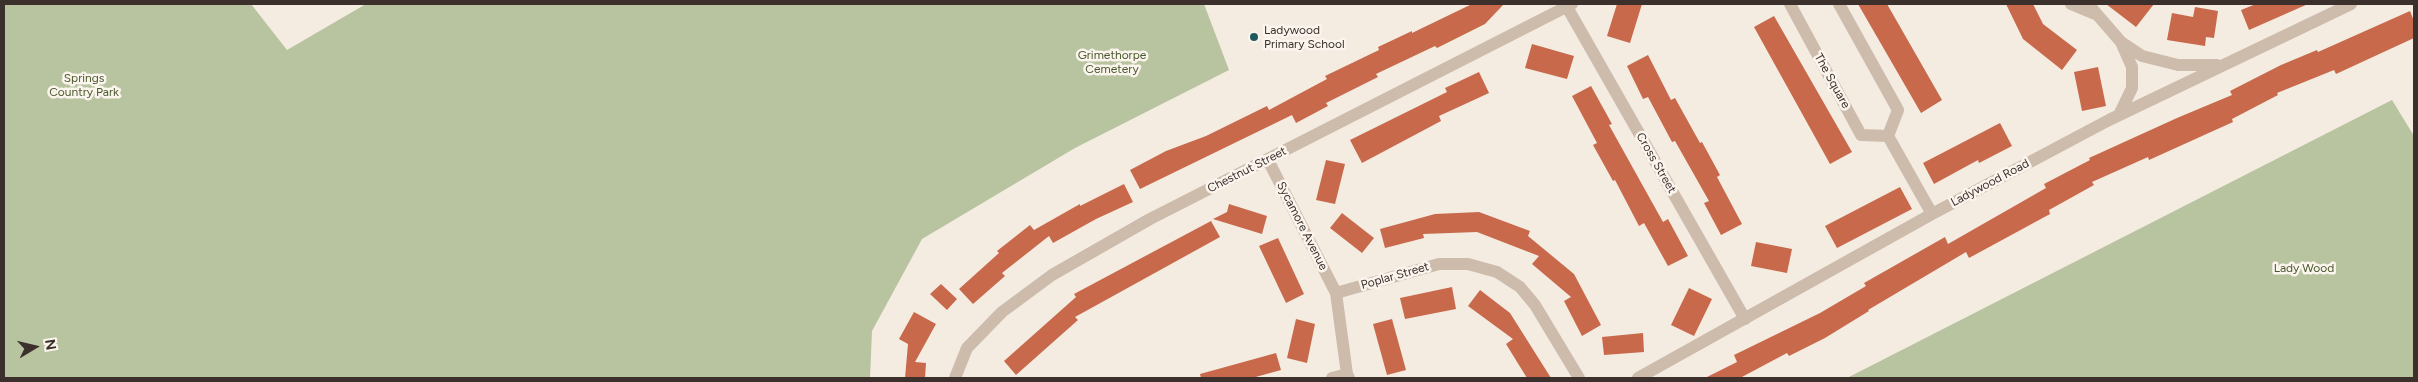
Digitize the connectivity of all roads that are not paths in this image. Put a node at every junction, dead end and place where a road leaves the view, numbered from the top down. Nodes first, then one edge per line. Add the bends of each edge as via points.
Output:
1 (1790, 4) edge
2 (1839, 4) edge
3 (2071, 4) edge
4 (2088, 4) edge
5 (2351, 4) edge
6 (1570, 5) edge
7 (2097, 15) junction
8 (2121, 42) junction
9 (2220, 65) junction
10 (2119, 115) junction
11 (1888, 136) junction
12 (1268, 160) junction
13 (1932, 214) junction
14 (1336, 293) junction
15 (1745, 318) junction
16 (1348, 376) edge
17 (955, 378) edge
18 (1332, 378) edge
19 (1579, 378) edge
20 (1638, 378) edge

1 - 11 street, The Square via 1862,135
2 - 11 street via 1898,110
3 - 7 street
4 - 7 street
5 - 9 street, Ladywood Road
6 - 12 street, Chestnut Street
6 - 15 street, Cross Street
7 - 8 street
8 - 9 street via 2142,56 2178,65
8 - 10 street via 2132,67 2132,88
9 - 10 street, Ladywood Road
10 - 13 street, Ladywood Road
11 - 13 street
12 - 14 street, Sycamore Avenue
12 - 17 street, Chestnut Street via 1150,219 1052,275 1002,312 967,348
13 - 15 street, Ladywood Road
14 - 16 street, Sycamore Avenue
14 - 19 street, Poplar Street via 1439,264 1468,264 1497,272 1520,287 1535,305
15 - 20 street, Ladywood Road
16 - 18 street

